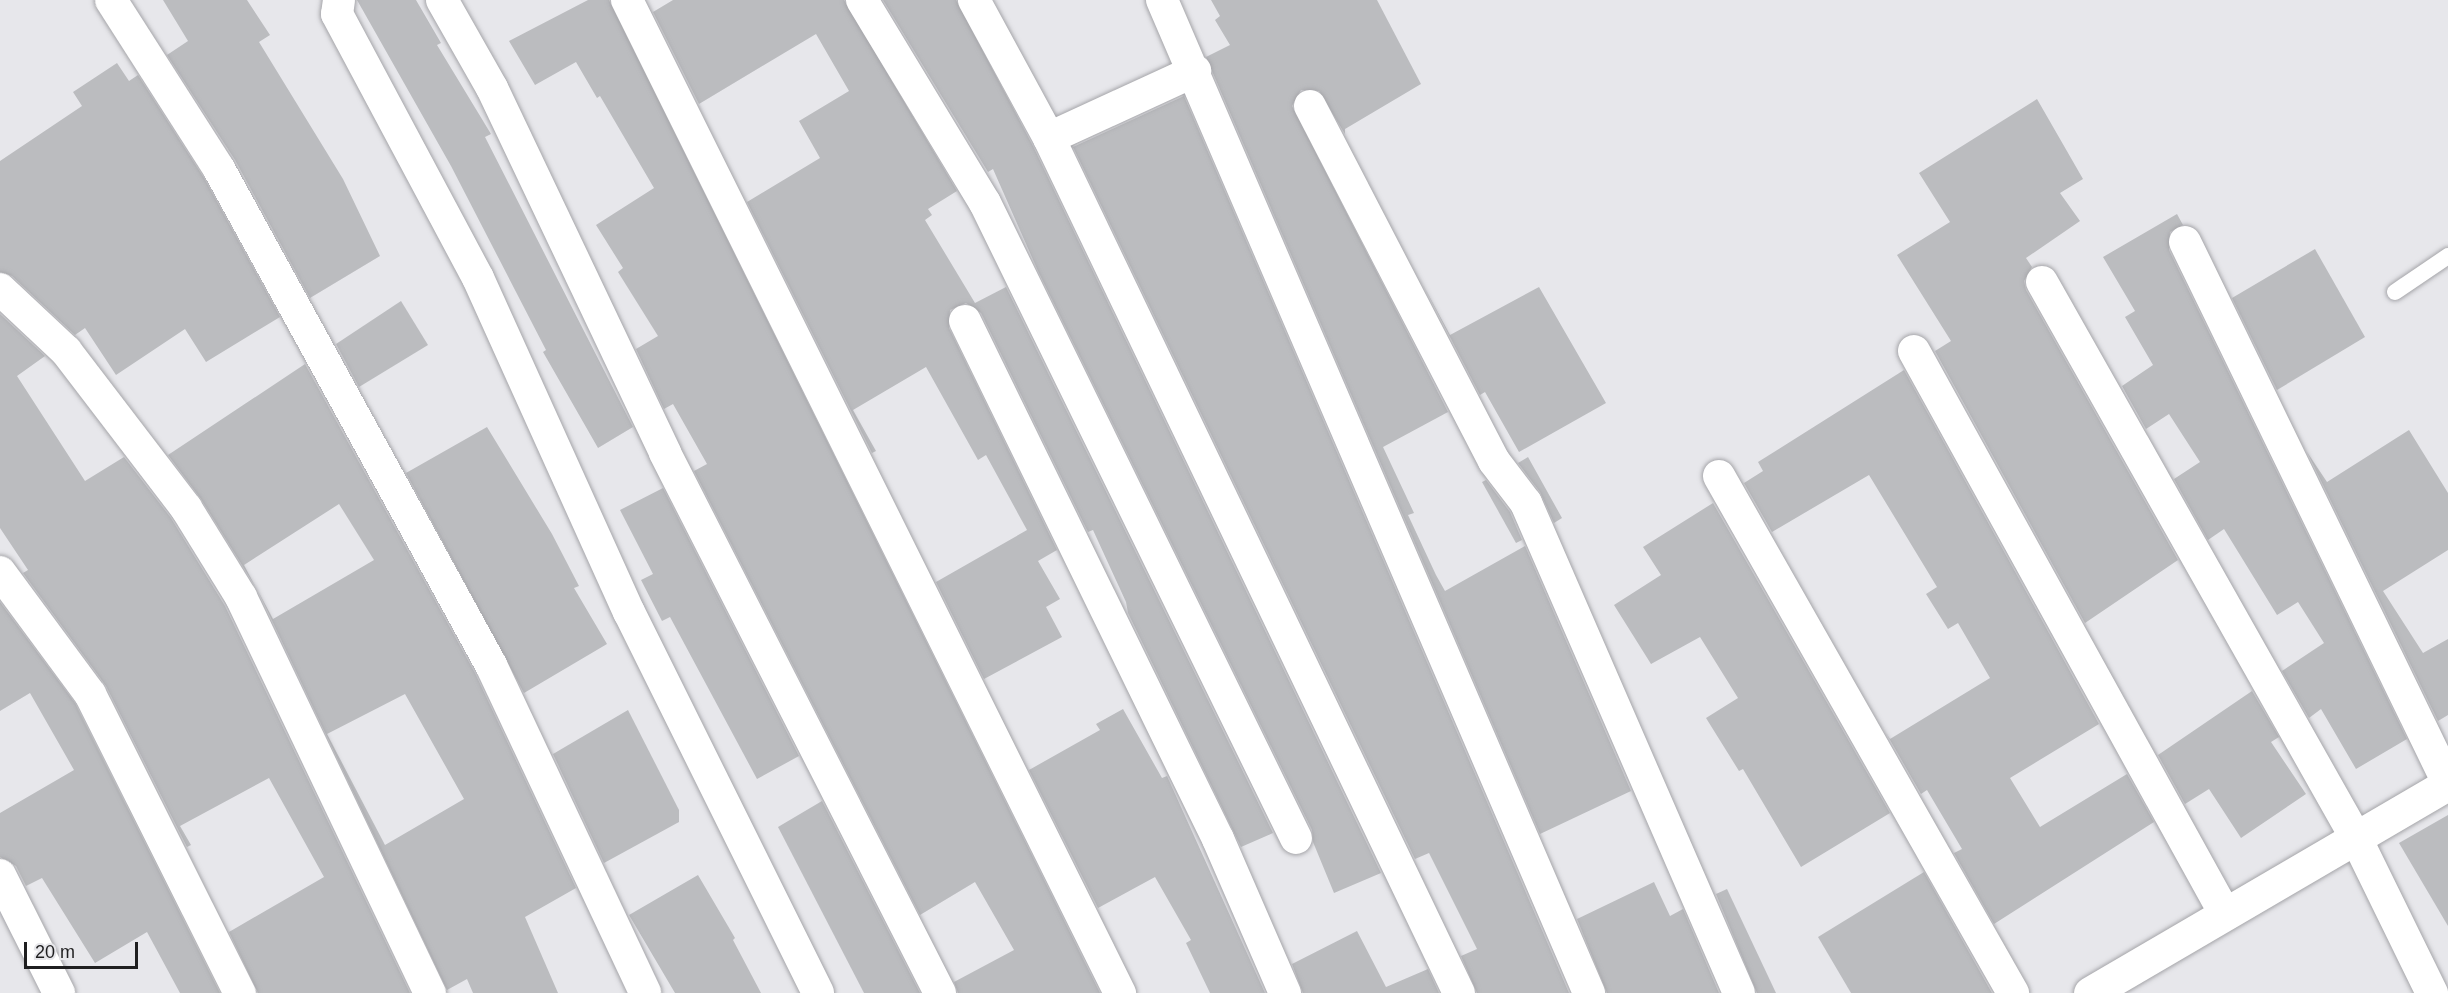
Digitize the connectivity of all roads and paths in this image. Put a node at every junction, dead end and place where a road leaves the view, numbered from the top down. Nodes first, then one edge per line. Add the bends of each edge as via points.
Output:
1 (111, 0) edge
2 (339, 0) edge
3 (442, 0) edge
4 (627, 0) edge
5 (862, 0) edge
6 (974, 0) edge
7 (1162, 0) edge
8 (1195, 71) junction
9 (1310, 106) dead end
10 (1049, 138) junction
11 (2185, 242) dead end
12 (2448, 256) edge
13 (2042, 282) dead end
14 (0, 289) edge
15 (2395, 292) dead end
16 (965, 321) dead end
17 (1914, 351) dead end
18 (1719, 476) dead end
19 (0, 572) edge
20 (2448, 783) edge
21 (2356, 837) junction
22 (1296, 838) dead end
23 (0, 875) edge
24 (2225, 914) junction
25 (59, 993) edge
26 (240, 993) edge
27 (430, 993) edge
28 (645, 993) edge
29 (818, 993) edge
30 (940, 993) edge
31 (1120, 993) edge
32 (1285, 993) edge
33 (1459, 993) edge
34 (1589, 993) edge
35 (1739, 993) edge
36 (2013, 993) edge
37 (2090, 993) edge
38 (2432, 993) edge

1 - 28 street via 219,169 491,664
2 - 29 street via 337,14 478,278 629,612
3 - 30 street via 492,88 665,453
4 - 31 street
5 - 22 street via 985,203
6 - 10 street
7 - 8 street
8 - 10 street
8 - 34 street
9 - 35 street via 1494,461 1526,503
10 - 33 street
11 - 20 street
12 - 15 lane
13 - 21 street
14 - 27 street via 66,351 186,508 241,597
16 - 32 street via 1218,839
17 - 24 street
18 - 36 street
19 - 26 street via 90,694
20 - 21 street
21 - 24 street
21 - 38 street
23 - 25 street
24 - 37 street

